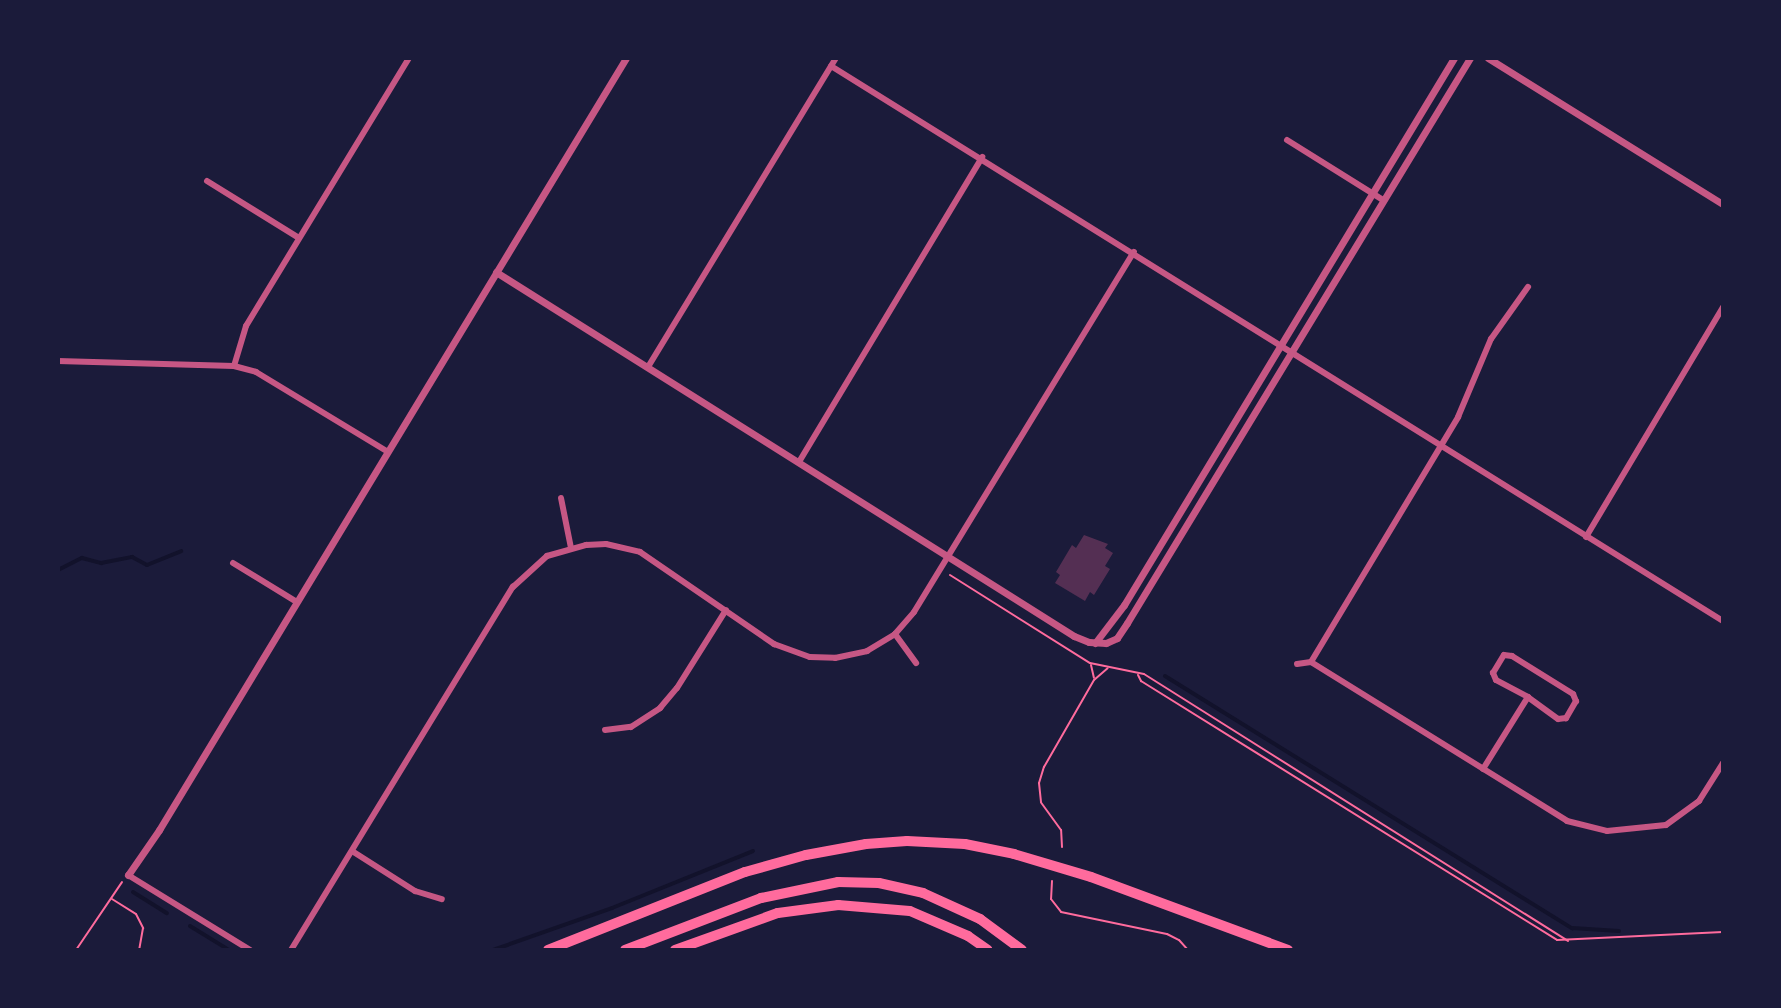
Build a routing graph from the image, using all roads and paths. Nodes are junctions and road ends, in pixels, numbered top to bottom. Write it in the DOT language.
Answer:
graph roads {
  1 [pos="409,58"];
  2 [pos="626,58"];
  3 [pos="836,58"];
  4 [pos="1454,58"];
  5 [pos="1470,58"];
  6 [pos="1488,58"];
  7 [pos="831,66"];
  8 [pos="1287,140"];
  9 [pos="982,157"];
  10 [pos="207,181"];
  11 [pos="1372,193"];
  12 [pos="1383,200"];
  13 [pos="1723,204"];
  14 [pos="299,238"];
  15 [pos="1134,252"];
  16 [pos="496,272"];
  17 [pos="1528,287"];
  18 [pos="1723,307"];
  19 [pos="1280,345"];
  20 [pos="1292,352"];
  21 [pos="58,361"];
  22 [pos="234,366"];
  23 [pos="648,367"];
  24 [pos="1441,446"];
  25 [pos="388,452"];
  26 [pos="799,462"];
  27 [pos="561,498"];
  28 [pos="1586,537"];
  29 [pos="571,548"];
  30 [pos="948,555"];
  31 [pos="233,563"];
  32 [pos="950,575"];
  33 [pos="297,602"];
  34 [pos="726,610"];
  35 [pos="1723,621"];
  36 [pos="895,634"];
  37 [pos="1095,643"];
  38 [pos="1311,662"];
  39 [pos="916,663"];
  40 [pos="1090,663"];
  41 [pos="1297,664"];
  42 [pos="1109,668"];
  43 [pos="1137,674"];
  44 [pos="1094,680"];
  45 [pos="1528,697"];
  46 [pos="605,730"];
  47 [pos="1723,763"];
  48 [pos="1483,769"];
  49 [pos="1062,847"];
  50 [pos="352,851"];
  51 [pos="128,875"];
  52 [pos="1052,881"];
  53 [pos="120,885"];
  54 [pos="111,898"];
  55 [pos="442,899"];
  56 [pos="1723,932"];
  57 [pos="1568,941"];
  58 [pos="76,950"];
  59 [pos="139,950"];
  60 [pos="250,950"];
  61 [pos="291,950"];
  62 [pos="548,950"];
  63 [pos="625,950"];
  64 [pos="675,950"];
  65 [pos="988,950"];
  66 [pos="1022,950"];
  67 [pos="1188,950"];
  68 [pos="1288,950"];
  1 -- 14 [label="street"];
  2 -- 16 [label="street"];
  3 -- 7 [label="street"];
  4 -- 11 [label="street"];
  5 -- 12 [label="street"];
  6 -- 13 [label="street"];
  7 -- 9 [label="street"];
  7 -- 23 [label="street"];
  8 -- 11 [label="street"];
  9 -- 15 [label="street"];
  9 -- 26 [label="street"];
  10 -- 14 [label="street"];
  11 -- 12 [label="street"];
  11 -- 19 [label="street"];
  12 -- 20 [label="street"];
  14 -- 22 [label="street"];
  15 -- 19 [label="street"];
  15 -- 30 [label="street"];
  16 -- 23 [label="street"];
  16 -- 25 [label="street"];
  17 -- 24 [label="street"];
  18 -- 28 [label="street"];
  19 -- 20 [label="street"];
  19 -- 37 [label="street"];
  20 -- 24 [label="street"];
  20 -- 37 [label="street"];
  21 -- 22 [label="street"];
  22 -- 25 [label="street"];
  23 -- 26 [label="street"];
  24 -- 28 [label="street"];
  24 -- 38 [label="street"];
  25 -- 33 [label="street"];
  26 -- 30 [label="street"];
  27 -- 29 [label="street"];
  28 -- 35 [label="street"];
  29 -- 34 [label="street"];
  29 -- 50 [label="street"];
  30 -- 36 [label="street"];
  30 -- 37 [label="street"];
  31 -- 33 [label="street"];
  32 -- 40 [label="path"];
  33 -- 51 [label="street"];
  34 -- 36 [label="street"];
  34 -- 46 [label="street"];
  36 -- 39 [label="street"];
  38 -- 41 [label="street"];
  38 -- 48 [label="street"];
  40 -- 42 [label="path"];
  40 -- 44 [label="path"];
  42 -- 43 [label="path"];
  42 -- 44 [label="path"];
  43 -- 57 [label="path"];
  43 -- 57 [label="path"];
  44 -- 49 [label="path"];
  45 -- 45 [label="street"];
  45 -- 48 [label="street"];
  47 -- 48 [label="street"];
  50 -- 55 [label="street"];
  50 -- 61 [label="street"];
  51 -- 60 [label="street"];
  52 -- 67 [label="path"];
  53 -- 54 [label="path"];
  54 -- 58 [label="path"];
  54 -- 59 [label="path"];
  56 -- 57 [label="path"];
  62 -- 68 [label="highway"];
  63 -- 66 [label="highway"];
  64 -- 65 [label="highway"];
}
